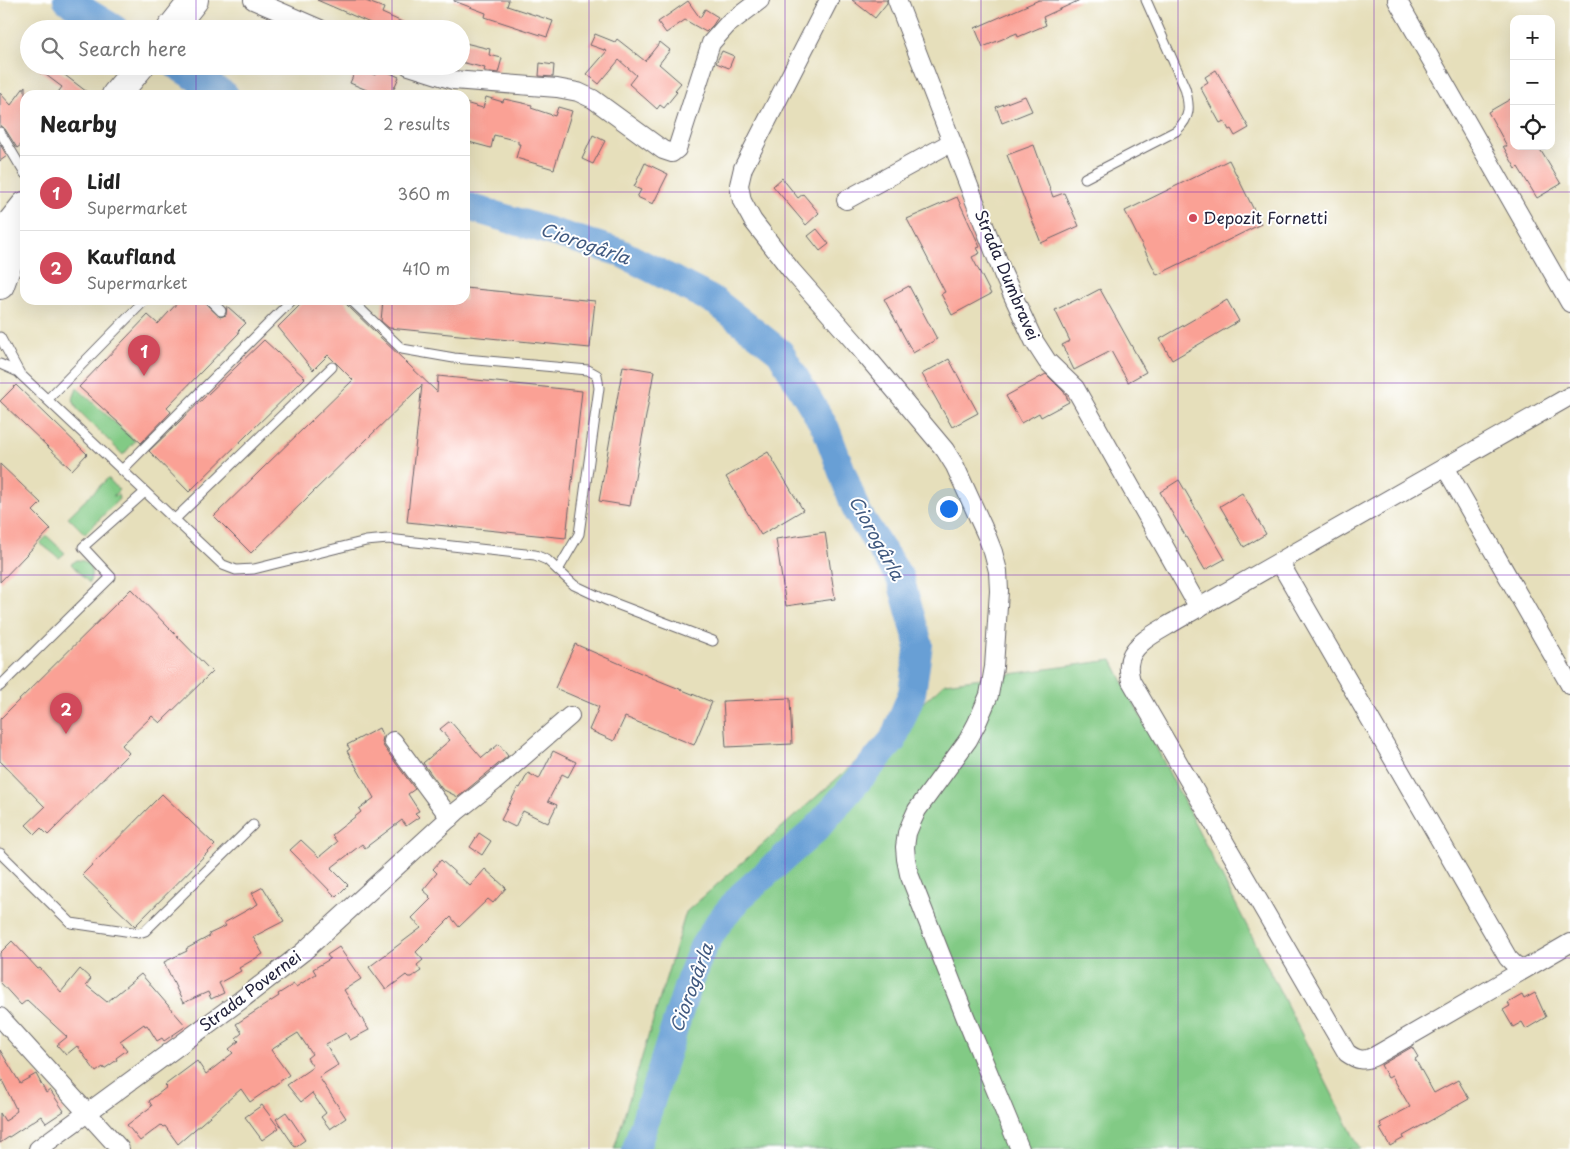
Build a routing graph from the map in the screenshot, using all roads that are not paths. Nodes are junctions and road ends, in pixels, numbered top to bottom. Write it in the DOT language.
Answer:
graph roads {
  1 [pos="194,0"];
  2 [pos="211,0"];
  3 [pos="253,0"];
  4 [pos="760,0"];
  5 [pos="828,0"];
  6 [pos="897,0"];
  7 [pos="1146,0"];
  8 [pos="1397,0"];
  9 [pos="178,20"];
  10 [pos="194,20"];
  11 [pos="299,20"];
  12 [pos="133,75"];
  13 [pos="150,75"];
  14 [pos="437,75"];
  15 [pos="120,90"];
  16 [pos="137,90"];
  17 [pos="0,132"];
  18 [pos="952,142"];
  19 [pos="20,166"];
  20 [pos="1085,178"];
  21 [pos="846,200"];
  22 [pos="13,221"];
  23 [pos="0,284"];
  24 [pos="1570,303"];
  25 [pos="140,305"];
  26 [pos="215,305"];
  27 [pos="287,305"];
  28 [pos="356,305"];
  29 [pos="220,311"];
  30 [pos="0,337"];
  31 [pos="0,364"];
  32 [pos="332,367"];
  33 [pos="18,372"];
  34 [pos="1570,396"];
  35 [pos="48,399"];
  36 [pos="1445,467"];
  37 [pos="122,470"];
  38 [pos="145,492"];
  39 [pos="174,520"];
  40 [pos="1280,563"];
  41 [pos="558,570"];
  42 [pos="1199,608"];
  43 [pos="713,641"];
  44 [pos="1570,685"];
  45 [pos="0,686"];
  46 [pos="570,716"];
  47 [pos="393,741"];
  48 [pos="450,818"];
  49 [pos="253,825"];
  50 [pos="0,853"];
  51 [pos="1570,943"];
  52 [pos="1524,968"];
  53 [pos="0,1016"];
  54 [pos="87,1113"];
  55 [pos="38,1149"];
  56 [pos="120,1149"];
  57 [pos="1020,1149"];
  1 -- 9 [label="highway"];
  2 -- 10 [label="highway"];
  3 -- 11 [label="street"];
  4 -- 14 [label="street"];
  5 -- 57 [label="street"];
  6 -- 18 [label="street, Strada Dumbravei"];
  7 -- 20 [label="lane"];
  8 -- 24 [label="street"];
  12 -- 15 [label="highway"];
  13 -- 16 [label="highway"];
  17 -- 19 [label="lane"];
  18 -- 21 [label="street"];
  18 -- 42 [label="street, Strada Dumbravei"];
  22 -- 23 [label="highway"];
  25 -- 35 [label="lane"];
  26 -- 29 [label="lane"];
  27 -- 37 [label="lane"];
  28 -- 41 [label="lane"];
  30 -- 33 [label="lane"];
  31 -- 33 [label="lane"];
  32 -- 39 [label="lane"];
  33 -- 35 [label="lane"];
  34 -- 36 [label="street"];
  35 -- 37 [label="lane"];
  36 -- 40 [label="street"];
  36 -- 44 [label="street"];
  37 -- 38 [label="lane"];
  38 -- 39 [label="lane"];
  38 -- 45 [label="lane"];
  39 -- 41 [label="lane"];
  40 -- 42 [label="street"];
  40 -- 52 [label="street"];
  41 -- 43 [label="lane"];
  42 -- 52 [label="street"];
  46 -- 48 [label="street, Strada Povernei"];
  47 -- 48 [label="street"];
  48 -- 54 [label="street, Strada Povernei"];
  49 -- 50 [label="lane"];
  51 -- 52 [label="street"];
  53 -- 54 [label="street"];
  54 -- 55 [label="street, Strada Povernei"];
  54 -- 56 [label="street"];
}
